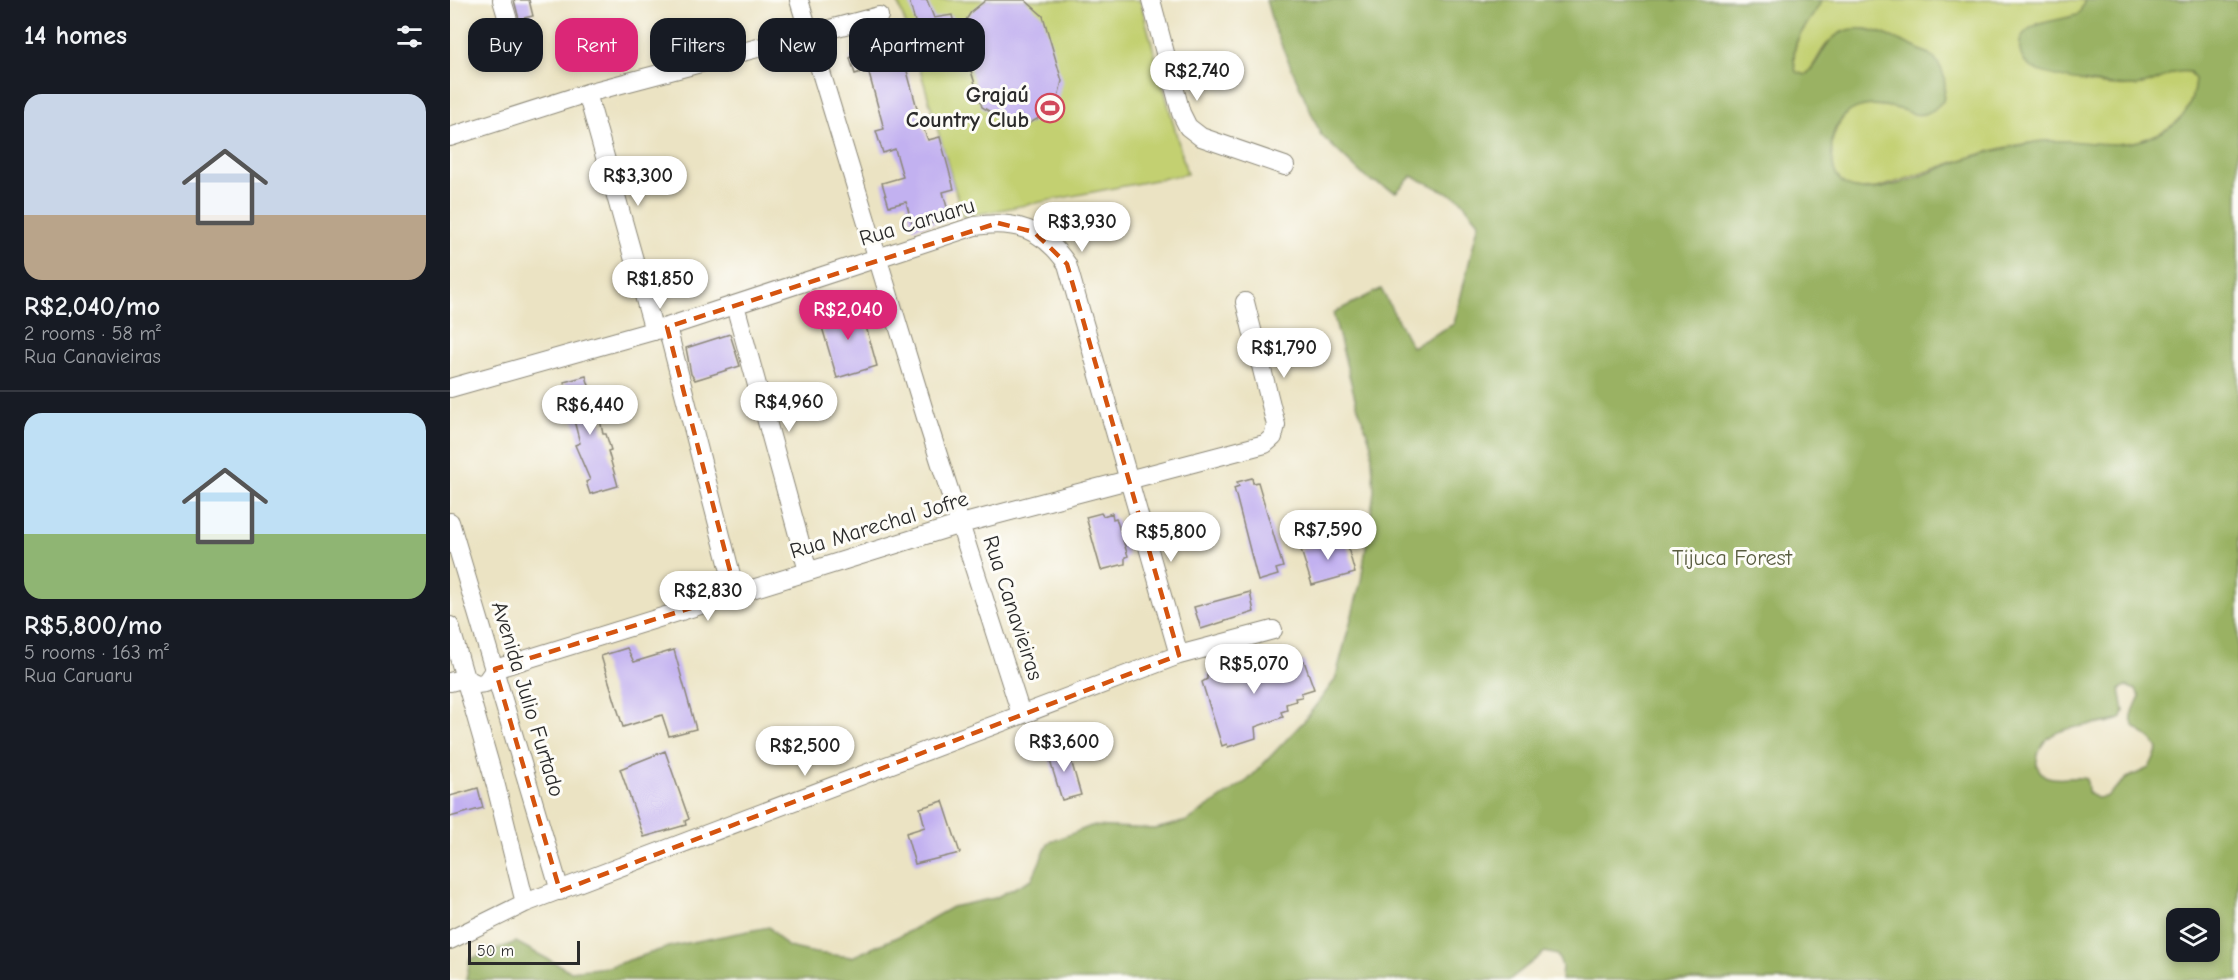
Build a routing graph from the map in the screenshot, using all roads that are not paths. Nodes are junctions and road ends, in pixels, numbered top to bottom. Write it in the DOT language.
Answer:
graph roads {
  1 [pos="501,0"];
  2 [pos="799,0"];
  3 [pos="1151,0"];
  4 [pos="879,16"];
  5 [pos="507,18"];
  6 [pos="805,18"];
  7 [pos="837,26"];
  8 [pos="758,46"];
  9 [pos="821,72"];
  10 [pos="587,93"];
  11 [pos="450,137"];
  12 [pos="1285,166"];
  13 [pos="879,258"];
  14 [pos="1245,302"];
  15 [pos="735,305"];
  16 [pos="660,329"];
  17 [pos="450,388"];
  18 [pos="1129,482"];
  19 [pos="450,522"];
  20 [pos="961,524"];
  21 [pos="808,571"];
  22 [pos="736,594"];
  23 [pos="450,626"];
  24 [pos="1273,630"];
  25 [pos="1179,655"];
  26 [pos="493,664"];
  27 [pos="459,676"];
  28 [pos="1021,714"];
  29 [pos="560,891"];
  30 [pos="525,903"];
  31 [pos="450,940"];
  1 -- 5 [label="street"];
  2 -- 6 [label="street, Rua Canavieiras"];
  3 -- 12 [label="street"];
  4 -- 7 [label="street"];
  8 -- 10 [label="street"];
  9 -- 13 [label="street, Rua Canavieiras"];
  10 -- 11 [label="street"];
  10 -- 16 [label="street"];
  13 -- 15 [label="street, Rua Caruaru"];
  13 -- 18 [label="street, Rua Caruaru"];
  13 -- 20 [label="street, Rua Canavieiras"];
  14 -- 18 [label="street, Rua Marechal Jofre"];
  15 -- 16 [label="street, Rua Caruaru"];
  15 -- 21 [label="street"];
  16 -- 17 [label="street, Rua Caruaru"];
  16 -- 22 [label="street"];
  18 -- 20 [label="street, Rua Marechal Jofre"];
  18 -- 25 [label="street, Rua Caruaru"];
  19 -- 26 [label="street, Avenida Julio Furtado"];
  20 -- 21 [label="street, Rua Marechal Jofre"];
  20 -- 28 [label="street, Rua Canavieiras"];
  21 -- 22 [label="street, Rua Marechal Jofre"];
  22 -- 26 [label="street, Rua Marechal Jofre"];
  23 -- 27 [label="street"];
  24 -- 25 [label="street"];
  25 -- 28 [label="street"];
  26 -- 27 [label="street, Rua Marechal Jofre"];
  26 -- 29 [label="street, Avenida Julio Furtado"];
  27 -- 30 [label="street"];
  28 -- 29 [label="street"];
  29 -- 30 [label="street"];
  30 -- 31 [label="street"];
}
